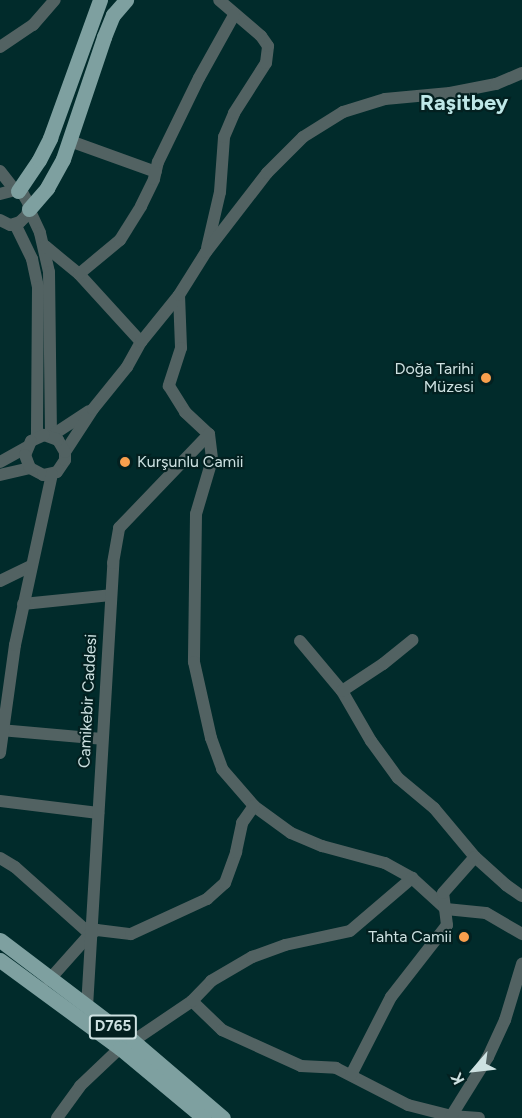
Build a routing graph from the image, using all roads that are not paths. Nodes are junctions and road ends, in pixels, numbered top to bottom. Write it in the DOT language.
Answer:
graph roads {
  1 [pos="55,0"];
  2 [pos="100,0"];
  3 [pos="126,0"];
  4 [pos="219,1"];
  5 [pos="234,15"];
  6 [pos="1,45"];
  7 [pos="522,73"];
  8 [pos="70,141"];
  9 [pos="0,171"];
  10 [pos="156,172"];
  11 [pos="17,190"];
  12 [pos="0,194"];
  13 [pos="29,210"];
  14 [pos="6,225"];
  15 [pos="45,246"];
  16 [pos="206,252"];
  17 [pos="79,274"];
  18 [pos="179,295"];
  19 [pos="141,342"];
  20 [pos="93,409"];
  21 [pos="209,434"];
  22 [pos="51,436"];
  23 [pos="37,437"];
  24 [pos="27,447"];
  25 [pos="65,452"];
  26 [pos="0,462"];
  27 [pos="30,468"];
  28 [pos="52,474"];
  29 [pos="0,475"];
  30 [pos="31,566"];
  31 [pos="0,581"];
  32 [pos="111,595"];
  33 [pos="23,604"];
  34 [pos="300,640"];
  35 [pos="413,640"];
  36 [pos="342,691"];
  37 [pos="2,731"];
  38 [pos="102,739"];
  39 [pos="0,753"];
  40 [pos="0,801"];
  41 [pos="254,806"];
  42 [pos="98,813"];
  43 [pos="475,857"];
  44 [pos="0,858"];
  45 [pos="412,878"];
  46 [pos="522,896"];
  47 [pos="446,909"];
  48 [pos="90,934"];
  49 [pos="522,934"];
  50 [pos="0,940"];
  51 [pos="0,960"];
  52 [pos="522,964"];
  53 [pos="49,980"];
  54 [pos="192,1001"];
  55 [pos="87,1007"];
  56 [pos="126,1044"];
  57 [pos="351,1075"];
  58 [pos="451,1117"];
  59 [pos="57,1118"];
  60 [pos="204,1118"];
  61 [pos="223,1118"];
  62 [pos="479,1118"];
  1 -- 6 [label="street"];
  2 -- 11 [label="main road"];
  3 -- 8 [label="main road"];
  4 -- 5 [label="street"];
  5 -- 10 [label="street"];
  5 -- 16 [label="street"];
  7 -- 16 [label="street"];
  8 -- 10 [label="street"];
  8 -- 13 [label="main road"];
  9 -- 11 [label="street"];
  10 -- 17 [label="street"];
  11 -- 12 [label="street"];
  11 -- 13 [label="street"];
  13 -- 14 [label="street"];
  13 -- 15 [label="street"];
  14 -- 23 [label="street"];
  15 -- 17 [label="street"];
  15 -- 22 [label="street"];
  16 -- 18 [label="street"];
  17 -- 19 [label="street"];
  18 -- 19 [label="street"];
  18 -- 21 [label="street"];
  19 -- 20 [label="street"];
  20 -- 22 [label="street"];
  20 -- 25 [label="street"];
  21 -- 32 [label="street, Camikebir Caddesi"];
  21 -- 41 [label="street"];
  22 -- 23 [label="street"];
  22 -- 25 [label="street"];
  23 -- 24 [label="street"];
  24 -- 26 [label="street"];
  24 -- 27 [label="street"];
  25 -- 28 [label="street"];
  27 -- 28 [label="street"];
  27 -- 29 [label="street"];
  28 -- 30 [label="street"];
  30 -- 31 [label="street"];
  30 -- 33 [label="street"];
  32 -- 33 [label="street"];
  32 -- 38 [label="street, Camikebir Caddesi"];
  33 -- 37 [label="street"];
  34 -- 36 [label="street"];
  35 -- 36 [label="street"];
  36 -- 43 [label="street"];
  37 -- 38 [label="street"];
  37 -- 39 [label="street"];
  38 -- 42 [label="street, Camikebir Caddesi"];
  40 -- 42 [label="street"];
  41 -- 45 [label="street"];
  41 -- 48 [label="street"];
  42 -- 48 [label="street, Camikebir Caddesi"];
  43 -- 46 [label="street"];
  43 -- 47 [label="street"];
  44 -- 48 [label="street"];
  45 -- 47 [label="street"];
  45 -- 54 [label="street"];
  47 -- 49 [label="street"];
  47 -- 57 [label="street"];
  48 -- 53 [label="street"];
  48 -- 55 [label="street, Camikebir Caddesi"];
  50 -- 53 [label="main road, D765"];
  51 -- 56 [label="main road, D765"];
  52 -- 58 [label="street"];
  53 -- 55 [label="main road, D765"];
  54 -- 56 [label="street"];
  54 -- 57 [label="street"];
  55 -- 56 [label="main road, D765"];
  56 -- 59 [label="street"];
  56 -- 60 [label="main road, D765"];
  56 -- 61 [label="main road, D765"];
  57 -- 58 [label="street"];
  58 -- 62 [label="street"];
}
